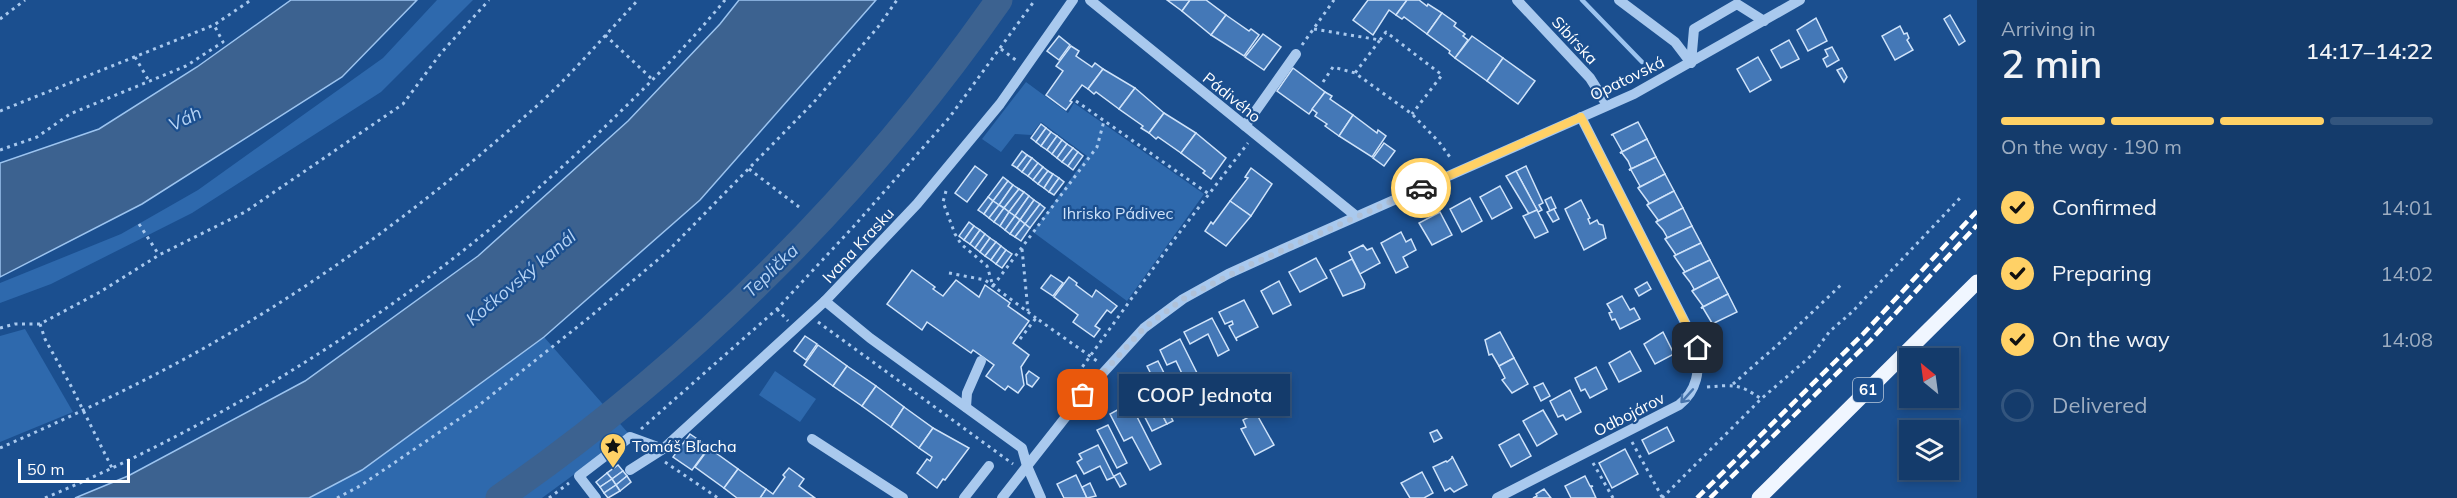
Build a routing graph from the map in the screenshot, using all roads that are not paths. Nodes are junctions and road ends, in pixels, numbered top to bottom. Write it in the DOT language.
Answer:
graph roads {
  1 [pos="1073,0"];
  2 [pos="1090,0"];
  3 [pos="1517,0"];
  4 [pos="1619,0"];
  5 [pos="1800,0"];
  6 [pos="1764,21"];
  7 [pos="1296,54"];
  8 [pos="1691,63"];
  9 [pos="1607,105"];
  10 [pos="1581,117"];
  11 [pos="1245,126"];
  12 [pos="1356,216"];
  13 [pos="1977,282"];
  14 [pos="825,301"];
  15 [pos="981,361"];
  16 [pos="966,407"];
  17 [pos="812,440"];
  18 [pos="663,455"];
  19 [pos="989,466"];
  20 [pos="1027,466"];
  21 [pos="630,470"];
  22 [pos="596,498"];
  23 [pos="903,498"];
  24 [pos="964,498"];
  25 [pos="1002,498"];
  26 [pos="1041,498"];
  27 [pos="1497,498"];
  28 [pos="1759,498"];
  1 -- 14 [label="street, Ivana Krasku"];
  2 -- 11 [label="street, Pádivého"];
  3 -- 9 [label="street, Sibírska"];
  4 -- 8 [label="street"];
  5 -- 6 [label="street, Opatovská"];
  6 -- 8 [label="street, Opatovská"];
  6 -- 8 [label="street"];
  7 -- 11 [label="street"];
  8 -- 9 [label="street, Opatovská"];
  9 -- 10 [label="street, Opatovská"];
  10 -- 12 [label="street, Opatovská"];
  10 -- 27 [label="street, Odbojárov, one-way"];
  11 -- 12 [label="street, Pádivého"];
  12 -- 20 [label="street, Opatovská"];
  13 -- 28 [label="main road, 61"];
  14 -- 16 [label="street, Ivana Krasku"];
  14 -- 18 [label="street"];
  15 -- 16 [label="street"];
  16 -- 20 [label="street, Ivana Krasku"];
  17 -- 23 [label="street"];
  18 -- 21 [label="street"];
  18 -- 22 [label="street"];
  19 -- 24 [label="street"];
  20 -- 25 [label="street, Opatovská"];
  20 -- 26 [label="street, Ivana Krasku"];
}
